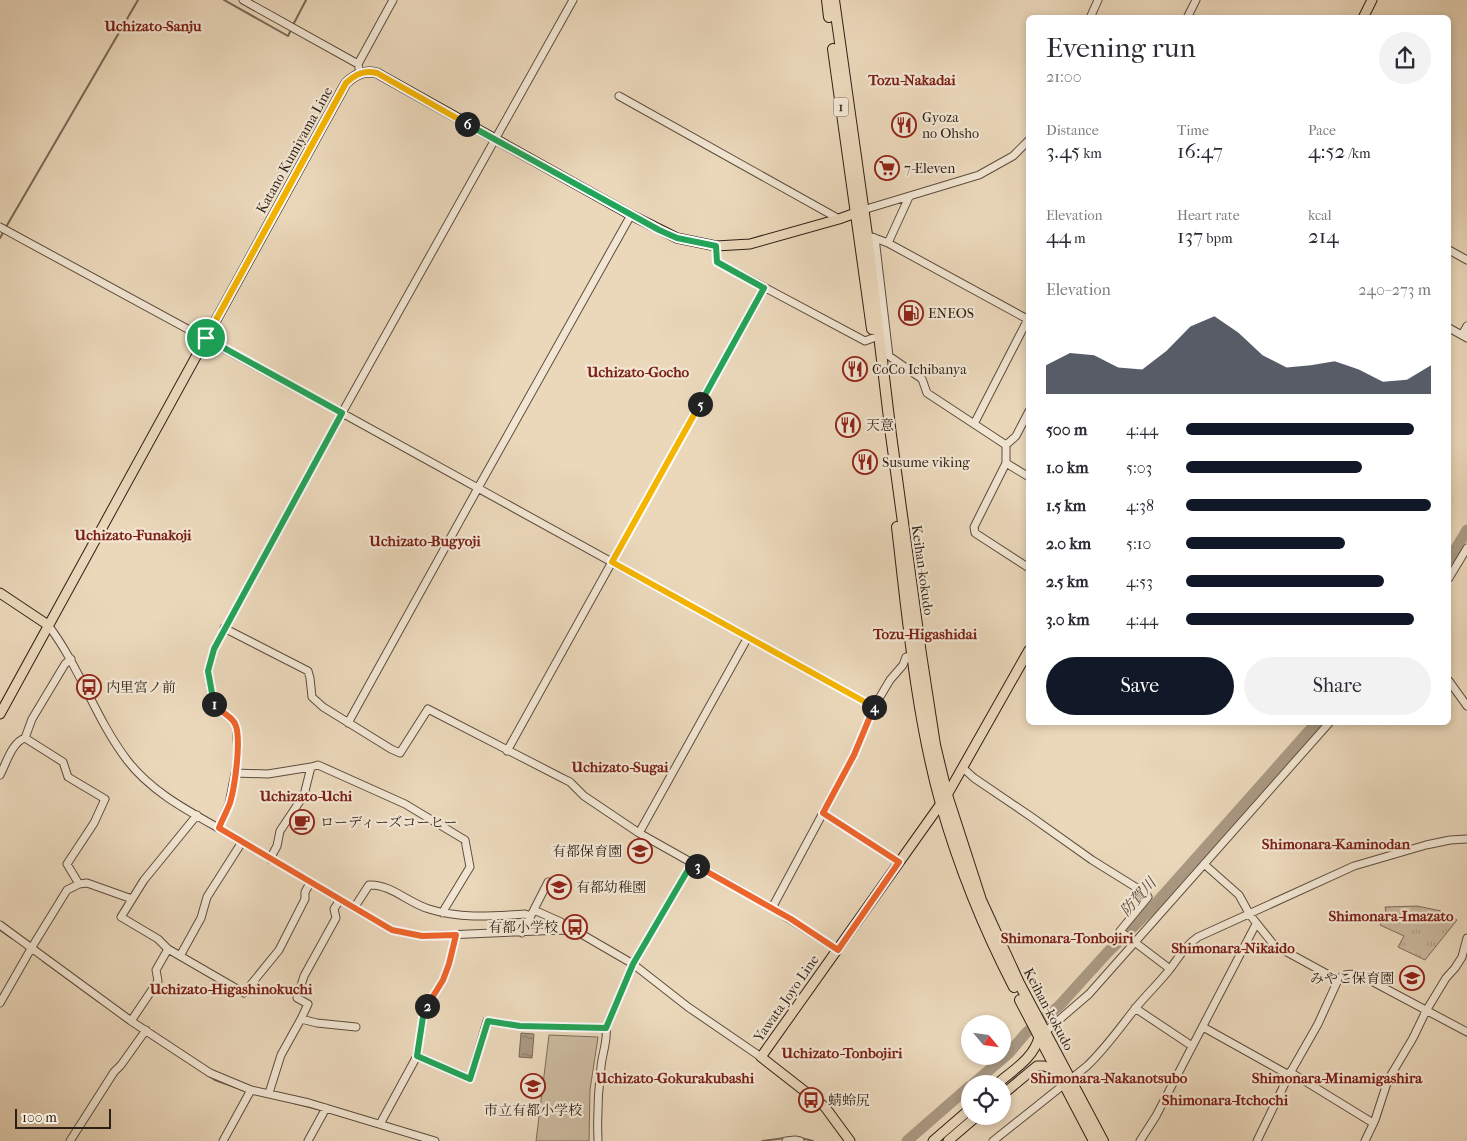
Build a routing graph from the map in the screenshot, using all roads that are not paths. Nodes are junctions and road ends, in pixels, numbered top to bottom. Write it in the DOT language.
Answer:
graph roads {
  1 [pos="244,0"];
  2 [pos="393,0"];
  3 [pos="573,0"];
  4 [pos="826,0"];
  5 [pos="834,0"];
  6 [pos="1098,0"];
  7 [pos="1196,0"];
  8 [pos="1372,0"];
  9 [pos="1091,15"];
  10 [pos="1188,15"];
  11 [pos="1364,15"];
  12 [pos="359,69"];
  13 [pos="619,96"];
  14 [pos="495,140"];
  15 [pos="1026,143"];
  16 [pos="909,197"];
  17 [pos="859,212"];
  18 [pos="631,215"];
  19 [pos="839,219"];
  20 [pos="0,227"];
  21 [pos="871,236"];
  22 [pos="888,243"];
  23 [pos="716,246"];
  24 [pos="1451,251"];
  25 [pos="1467,260"];
  26 [pos="764,288"];
  27 [pos="1026,318"];
  28 [pos="1026,323"];
  29 [pos="1467,326"];
  30 [pos="1451,329"];
  31 [pos="1465,336"];
  32 [pos="206,338"];
  33 [pos="873,338"];
  34 [pos="342,413"];
  35 [pos="1026,417"];
  36 [pos="974,424"];
  37 [pos="1006,445"];
  38 [pos="1006,463"];
  39 [pos="1026,475"];
  40 [pos="478,488"];
  41 [pos="1467,548"];
  42 [pos="612,562"];
  43 [pos="1026,566"];
  44 [pos="1451,575"];
  45 [pos="0,593"];
  46 [pos="48,625"];
  47 [pos="224,628"];
  48 [pos="748,637"];
  49 [pos="913,655"];
  50 [pos="1026,655"];
  51 [pos="71,659"];
  52 [pos="1451,684"];
  53 [pos="874,706"];
  54 [pos="1467,706"];
  55 [pos="0,714"];
  56 [pos="348,723"];
  57 [pos="1327,725"];
  58 [pos="25,738"];
  59 [pos="507,751"];
  60 [pos="311,767"];
  61 [pos="963,768"];
  62 [pos="235,773"];
  63 [pos="0,775"];
  64 [pos="944,799"];
  65 [pos="823,813"];
  66 [pos="197,815"];
  67 [pos="219,828"];
  68 [pos="639,833"];
  69 [pos="1467,839"];
  70 [pos="242,842"];
  71 [pos="270,859"];
  72 [pos="899,862"];
  73 [pos="692,863"];
  74 [pos="1204,864"];
  75 [pos="310,882"];
  76 [pos="548,882"];
  77 [pos="79,884"];
  78 [pos="132,899"];
  79 [pos="340,900"];
  80 [pos="354,908"];
  81 [pos="772,908"];
  82 [pos="442,913"];
  83 [pos="532,913"];
  84 [pos="1250,915"];
  85 [pos="1256,924"];
  86 [pos="0,925"];
  87 [pos="562,930"];
  88 [pos="522,933"];
  89 [pos="456,935"];
  90 [pos="1467,938"];
  91 [pos="1134,943"];
  92 [pos="32,947"];
  93 [pos="168,949"];
  94 [pos="838,950"];
  95 [pos="180,956"];
  96 [pos="633,964"];
  97 [pos="1170,969"];
  98 [pos="1338,980"];
  99 [pos="0,1003"];
  100 [pos="1135,1008"];
  101 [pos="1426,1011"];
  102 [pos="301,1019"];
  103 [pos="131,1021"];
  104 [pos="356,1026"];
  105 [pos="1202,1027"];
  106 [pos="606,1028"];
  107 [pos="146,1030"];
  108 [pos="1467,1032"];
  109 [pos="1042,1034"];
  110 [pos="1192,1046"];
  111 [pos="417,1056"];
  112 [pos="761,1057"];
  113 [pos="1056,1070"];
  114 [pos="1289,1074"];
  115 [pos="1007,1075"];
  116 [pos="1067,1082"];
  117 [pos="1011,1088"];
  118 [pos="251,1090"];
  119 [pos="269,1093"];
  120 [pos="326,1108"];
  121 [pos="961,1117"];
  122 [pos="1373,1123"];
  123 [pos="380,1124"];
  124 [pos="967,1125"];
  125 [pos="70,1141"];
  126 [pos="223,1141"];
  127 [pos="308,1141"];
  128 [pos="435,1141"];
  129 [pos="598,1141"];
  130 [pos="786,1141"];
  131 [pos="800,1141"];
  132 [pos="850,1141"];
  133 [pos="933,1141"];
  134 [pos="948,1141"];
  135 [pos="993,1141"];
  136 [pos="1094,1141"];
  137 [pos="1102,1141"];
  138 [pos="1140,1141"];
  139 [pos="1257,1141"];
  140 [pos="1365,1141"];
  1 -- 12 [label="street"];
  2 -- 12 [label="street"];
  3 -- 14 [label="street"];
  4 -- 17 [label="highway, Keihan-kokudo / 1"];
  5 -- 17 [label="highway, Keihan-kokudo / 1"];
  6 -- 9 [label="street"];
  7 -- 10 [label="street"];
  8 -- 11 [label="main road"];
  12 -- 14 [label="main road"];
  12 -- 32 [label="main road, Katano Kumiyama Line"];
  13 -- 19 [label="street"];
  14 -- 18 [label="main road"];
  14 -- 34 [label="street"];
  15 -- 16 [label="street"];
  16 -- 17 [label="street"];
  16 -- 22 [label="street"];
  17 -- 19 [label="main road"];
  17 -- 21 [label="highway, Keihan-kokudo / 1"];
  17 -- 33 [label="highway, Keihan-kokudo / 1"];
  18 -- 23 [label="main road"];
  18 -- 40 [label="street"];
  19 -- 23 [label="main road"];
  20 -- 32 [label="street"];
  21 -- 22 [label="street"];
  21 -- 36 [label="street"];
  21 -- 64 [label="highway, Keihan-kokudo / 1"];
  22 -- 27 [label="street"];
  23 -- 26 [label="street"];
  24 -- 25 [label="street"];
  26 -- 33 [label="street"];
  26 -- 42 [label="street"];
  28 -- 36 [label="street"];
  29 -- 31 [label="street"];
  30 -- 31 [label="street"];
  32 -- 34 [label="street"];
  32 -- 46 [label="main road, Katano Kumiyama Line"];
  33 -- 49 [label="highway, Keihan-kokudo / 1"];
  34 -- 40 [label="street"];
  34 -- 47 [label="street"];
  35 -- 37 [label="street"];
  36 -- 37 [label="street"];
  37 -- 38 [label="street"];
  38 -- 39 [label="street"];
  38 -- 43 [label="street"];
  40 -- 42 [label="street"];
  40 -- 56 [label="street"];
  41 -- 44 [label="street"];
  42 -- 48 [label="street"];
  42 -- 59 [label="street"];
  45 -- 46 [label="main road"];
  46 -- 51 [label="street"];
  46 -- 55 [label="main road, Katano Kumiyama Line"];
  47 -- 56 [label="street"];
  47 -- 62 [label="street"];
  48 -- 53 [label="street"];
  48 -- 68 [label="street"];
  49 -- 53 [label="street"];
  49 -- 64 [label="highway, Keihan-kokudo / 1"];
  50 -- 61 [label="main road, Yawata Joyo Line"];
  51 -- 58 [label="street"];
  51 -- 66 [label="street"];
  52 -- 54 [label="street"];
  53 -- 65 [label="street"];
  56 -- 59 [label="street"];
  57 -- 74 [label="street"];
  58 -- 63 [label="street"];
  58 -- 77 [label="street"];
  59 -- 68 [label="street"];
  60 -- 62 [label="street"];
  60 -- 71 [label="street"];
  60 -- 82 [label="street"];
  61 -- 64 [label="main road, Yawata Joyo Line"];
  61 -- 91 [label="street"];
  62 -- 67 [label="street"];
  64 -- 72 [label="main road, Yawata Joyo Line"];
  64 -- 109 [label="highway, Keihan-kokudo / 1"];
  65 -- 72 [label="street"];
  65 -- 81 [label="street"];
  66 -- 67 [label="street"];
  66 -- 78 [label="street"];
  67 -- 70 [label="street"];
  68 -- 73 [label="street"];
  69 -- 84 [label="street"];
  70 -- 71 [label="street"];
  70 -- 95 [label="street"];
  71 -- 75 [label="street"];
  72 -- 94 [label="main road, Yawata Joyo Line"];
  73 -- 81 [label="street"];
  73 -- 96 [label="street"];
  74 -- 84 [label="street"];
  74 -- 91 [label="street"];
  75 -- 79 [label="street"];
  75 -- 95 [label="street"];
  76 -- 83 [label="street"];
  77 -- 78 [label="street"];
  77 -- 92 [label="street"];
  78 -- 93 [label="street"];
  79 -- 80 [label="street"];
  79 -- 102 [label="street"];
  80 -- 82 [label="street"];
  80 -- 89 [label="street"];
  81 -- 94 [label="street"];
  82 -- 83 [label="street"];
  83 -- 87 [label="street"];
  83 -- 88 [label="street"];
  84 -- 85 [label="street"];
  84 -- 97 [label="street"];
  85 -- 98 [label="street"];
  85 -- 105 [label="street"];
  86 -- 92 [label="street"];
  87 -- 88 [label="street"];
  87 -- 96 [label="street"];
  88 -- 89 [label="street"];
  89 -- 111 [label="street"];
  90 -- 101 [label="street"];
  91 -- 97 [label="street"];
  91 -- 109 [label="street"];
  92 -- 99 [label="street"];
  92 -- 103 [label="street"];
  93 -- 95 [label="street"];
  93 -- 103 [label="street"];
  94 -- 112 [label="main road, Yawata Joyo Line"];
  96 -- 106 [label="street"];
  96 -- 112 [label="street"];
  97 -- 100 [label="street"];
  98 -- 101 [label="street"];
  98 -- 114 [label="street"];
  100 -- 110 [label="street"];
  100 -- 116 [label="street"];
  101 -- 108 [label="street"];
  101 -- 122 [label="street"];
  102 -- 104 [label="street"];
  102 -- 119 [label="street"];
  103 -- 107 [label="street"];
  105 -- 110 [label="street"];
  105 -- 114 [label="street"];
  106 -- 111 [label="street"];
  106 -- 129 [label="street"];
  107 -- 118 [label="street"];
  107 -- 125 [label="street"];
  109 -- 113 [label="highway, Keihan-kokudo / 1"];
  109 -- 115 [label="main road"];
  109 -- 116 [label="highway, Keihan-kokudo / 1"];
  110 -- 138 [label="street"];
  111 -- 123 [label="street"];
  112 -- 132 [label="main road, Yawata Joyo Line"];
  113 -- 116 [label="highway, Keihan-kokudo / 1"];
  113 -- 117 [label="main road"];
  114 -- 122 [label="street"];
  114 -- 139 [label="street"];
  116 -- 135 [label="street"];
  116 -- 136 [label="highway, Keihan-kokudo / 1"];
  116 -- 137 [label="highway, Keihan-kokudo / 1"];
  118 -- 119 [label="street"];
  118 -- 126 [label="street"];
  119 -- 120 [label="street"];
  120 -- 123 [label="street"];
  120 -- 127 [label="street"];
  121 -- 133 [label="main road"];
  122 -- 140 [label="street"];
  123 -- 128 [label="street"];
  124 -- 134 [label="main road"];
  130 -- 131 [label="street"];
}
